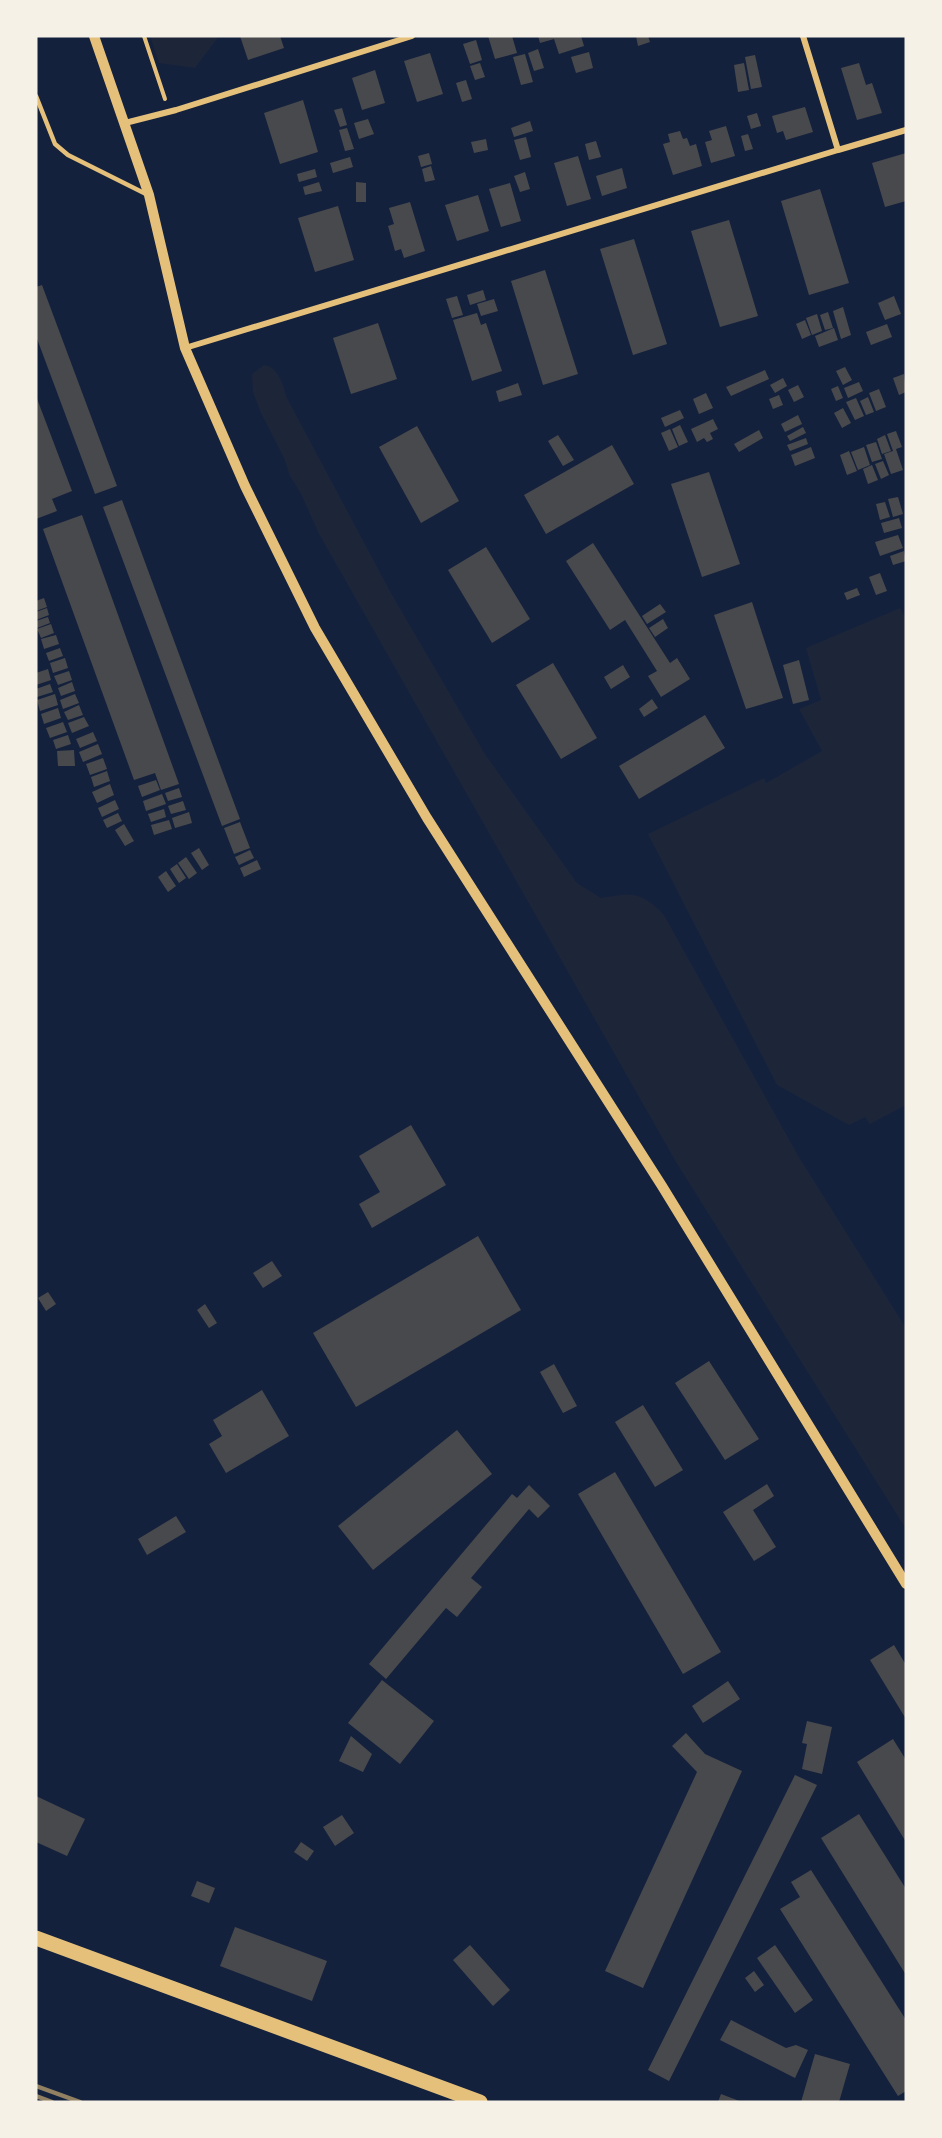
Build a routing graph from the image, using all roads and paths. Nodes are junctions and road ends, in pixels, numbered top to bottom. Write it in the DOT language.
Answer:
graph roads {
  1 [pos="94,36"];
  2 [pos="144,36"];
  3 [pos="412,36"];
  4 [pos="803,36"];
  5 [pos="36,96"];
  6 [pos="169,112"];
  7 [pos="125,123"];
  8 [pos="906,130"];
  9 [pos="838,150"];
  10 [pos="149,195"];
  11 [pos="185,348"];
  12 [pos="906,1584"];
  13 [pos="36,1938"];
  14 [pos="480,2102"];
  1 -- 7 [label="street"];
  2 -- 6 [label="path"];
  3 -- 6 [label="street"];
  4 -- 9 [label="street"];
  5 -- 10 [label="lane"];
  6 -- 7 [label="street"];
  7 -- 10 [label="street"];
  8 -- 9 [label="street"];
  9 -- 11 [label="street"];
  10 -- 11 [label="street"];
  11 -- 12 [label="street"];
  13 -- 14 [label="highway"];
}
